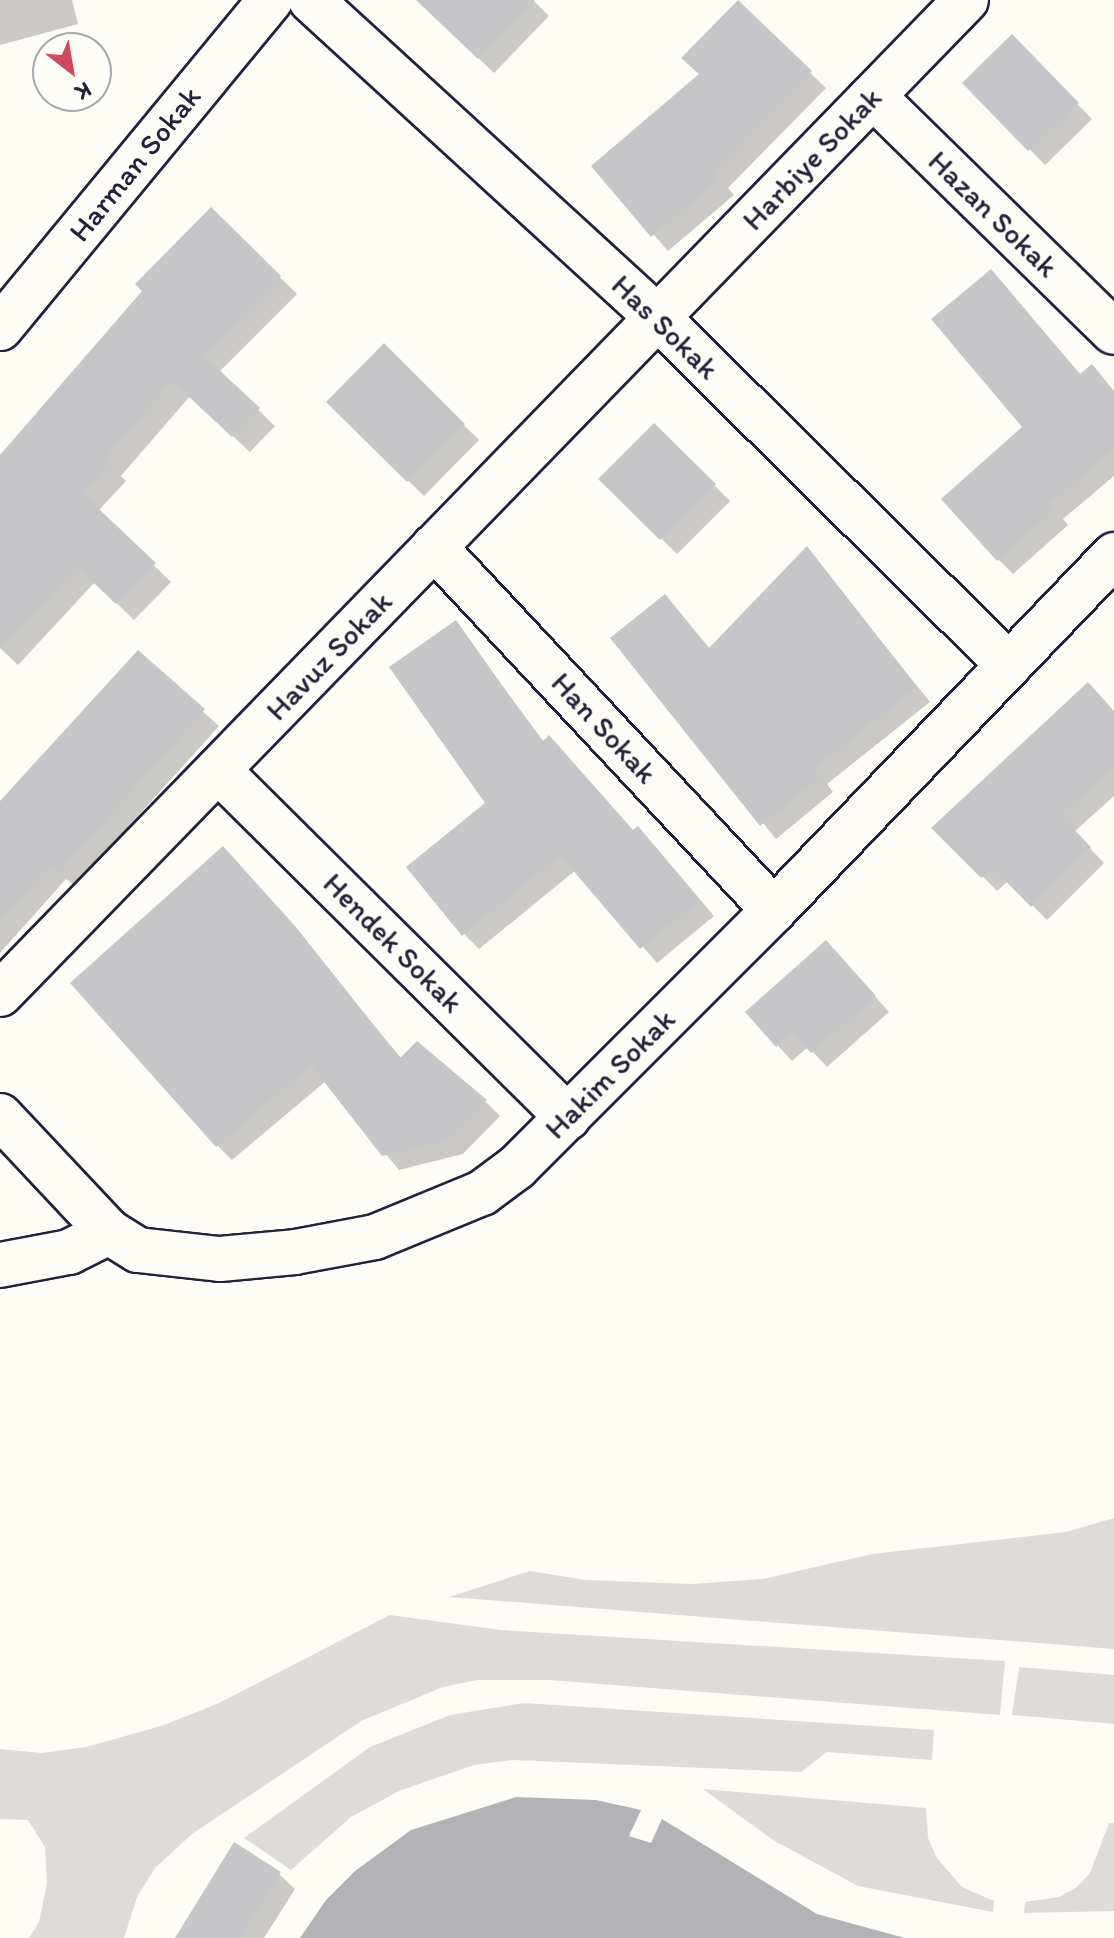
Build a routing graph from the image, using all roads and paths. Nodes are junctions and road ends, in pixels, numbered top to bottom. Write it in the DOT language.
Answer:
graph roads {
  1 [pos="270,0"];
  2 [pos="311,0"];
  3 [pos="966,0"];
  4 [pos="873,96"];
  5 [pos="658,318"];
  6 [pos="0,328"];
  7 [pos="1114,332"];
  8 [pos="434,547"];
  9 [pos="1114,555"];
  10 [pos="1009,665"];
  11 [pos="218,770"];
  12 [pos="774,910"];
  13 [pos="0,994"];
  14 [pos="0,1116"];
  15 [pos="568,1117"];
  16 [pos="109,1232"];
  17 [pos="0,1265"];
  1 -- 6 [label="street, Harman Sokak"];
  2 -- 5 [label="street, Has Sokak"];
  3 -- 4 [label="street, Harbiye Sokak"];
  4 -- 5 [label="street, Harbiye Sokak"];
  4 -- 7 [label="street, Hazan Sokak"];
  5 -- 8 [label="street, Havuz Sokak"];
  5 -- 10 [label="street, Has Sokak"];
  8 -- 11 [label="street, Havuz Sokak"];
  8 -- 12 [label="street, Han Sokak"];
  9 -- 10 [label="street, Hakim Sokak"];
  10 -- 12 [label="street, Hakim Sokak"];
  11 -- 13 [label="street, Havuz Sokak"];
  11 -- 15 [label="street, Hendek Sokak"];
  12 -- 15 [label="street, Hakim Sokak"];
  14 -- 16 [label="street, Hakim Sokak"];
  15 -- 16 [label="street, Hakim Sokak"];
  16 -- 17 [label="street"];
}
